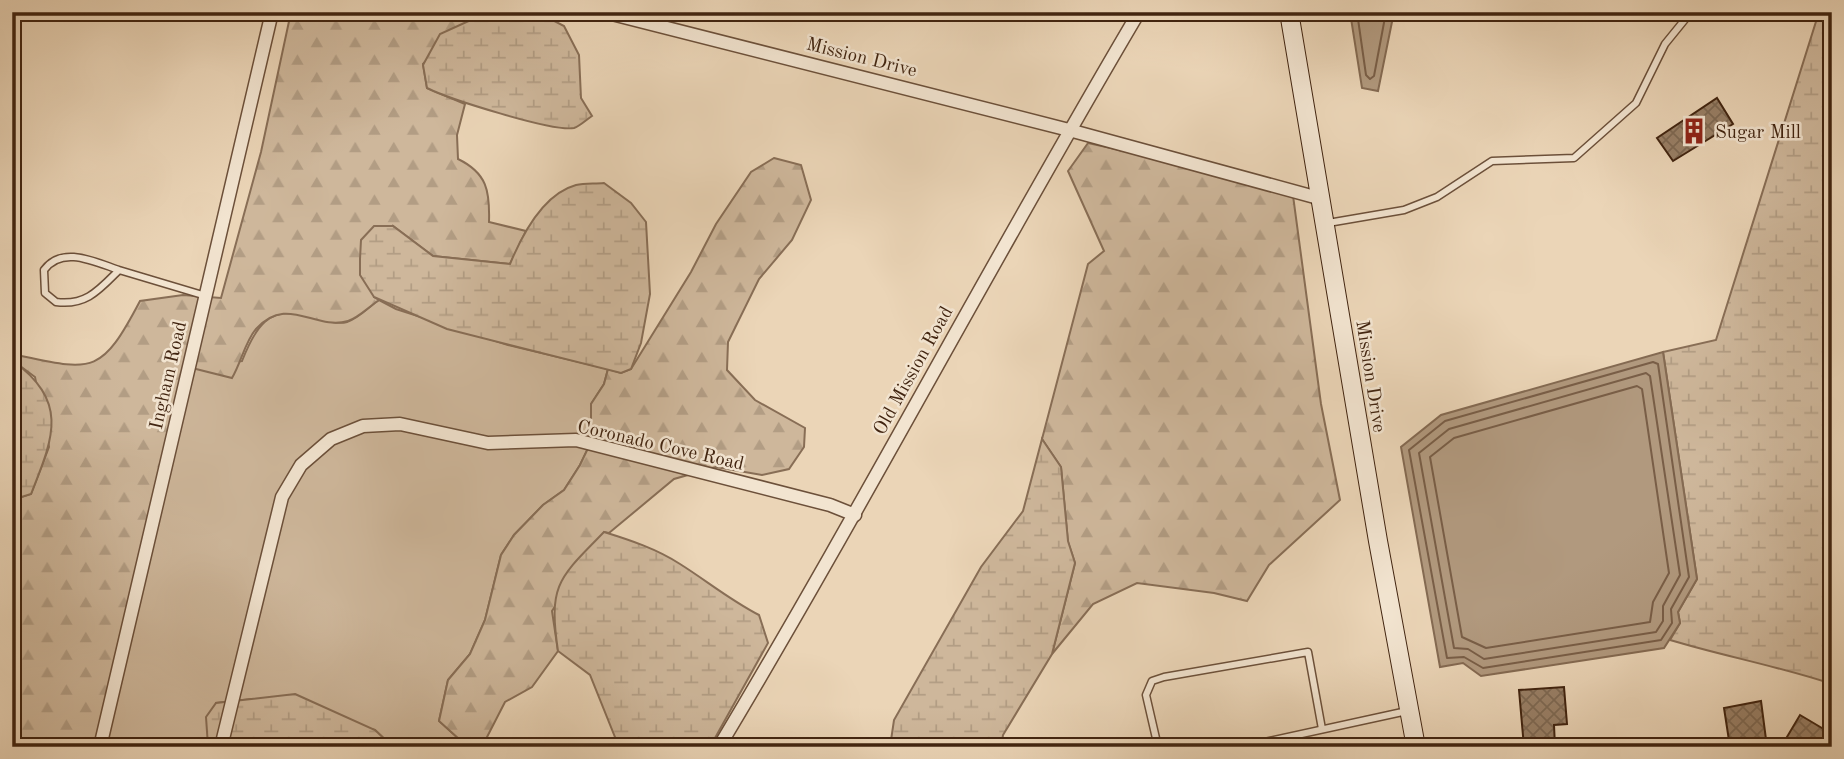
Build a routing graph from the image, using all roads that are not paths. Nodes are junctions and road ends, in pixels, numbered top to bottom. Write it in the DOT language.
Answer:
graph roads {
  1 [pos="272,12"];
  2 [pos="604,12"];
  3 [pos="1139,12"];
  4 [pos="1289,12"];
  5 [pos="1691,12"];
  6 [pos="1069,130"];
  7 [pos="1322,200"];
  8 [pos="1325,223"];
  9 [pos="119,270"];
  10 [pos="206,296"];
  11 [pos="855,515"];
  12 [pos="1409,711"];
  13 [pos="1322,729"];
  14 [pos="1241,746"];
  15 [pos="100,747"];
  16 [pos="222,747"];
  17 [pos="719,747"];
  18 [pos="1158,747"];
  19 [pos="1416,747"];
  1 -- 10 [label="street, Ingham Road"];
  2 -- 6 [label="street, Mission Drive"];
  3 -- 6 [label="street, Old Mission Road"];
  4 -- 7 [label="street, Mission Drive"];
  5 -- 8 [label="lane"];
  6 -- 7 [label="street, Mission Drive"];
  6 -- 11 [label="street, Old Mission Road"];
  7 -- 8 [label="street, Mission Drive"];
  8 -- 12 [label="street, Mission Drive"];
  9 -- 9 [label="lane"];
  9 -- 10 [label="lane"];
  10 -- 15 [label="street, Ingham Road"];
  11 -- 16 [label="street, Coronado Cove Road"];
  11 -- 17 [label="street, Old Mission Road"];
  12 -- 13 [label="lane"];
  12 -- 19 [label="street, Mission Drive"];
  13 -- 14 [label="lane"];
  13 -- 18 [label="lane"];
}
